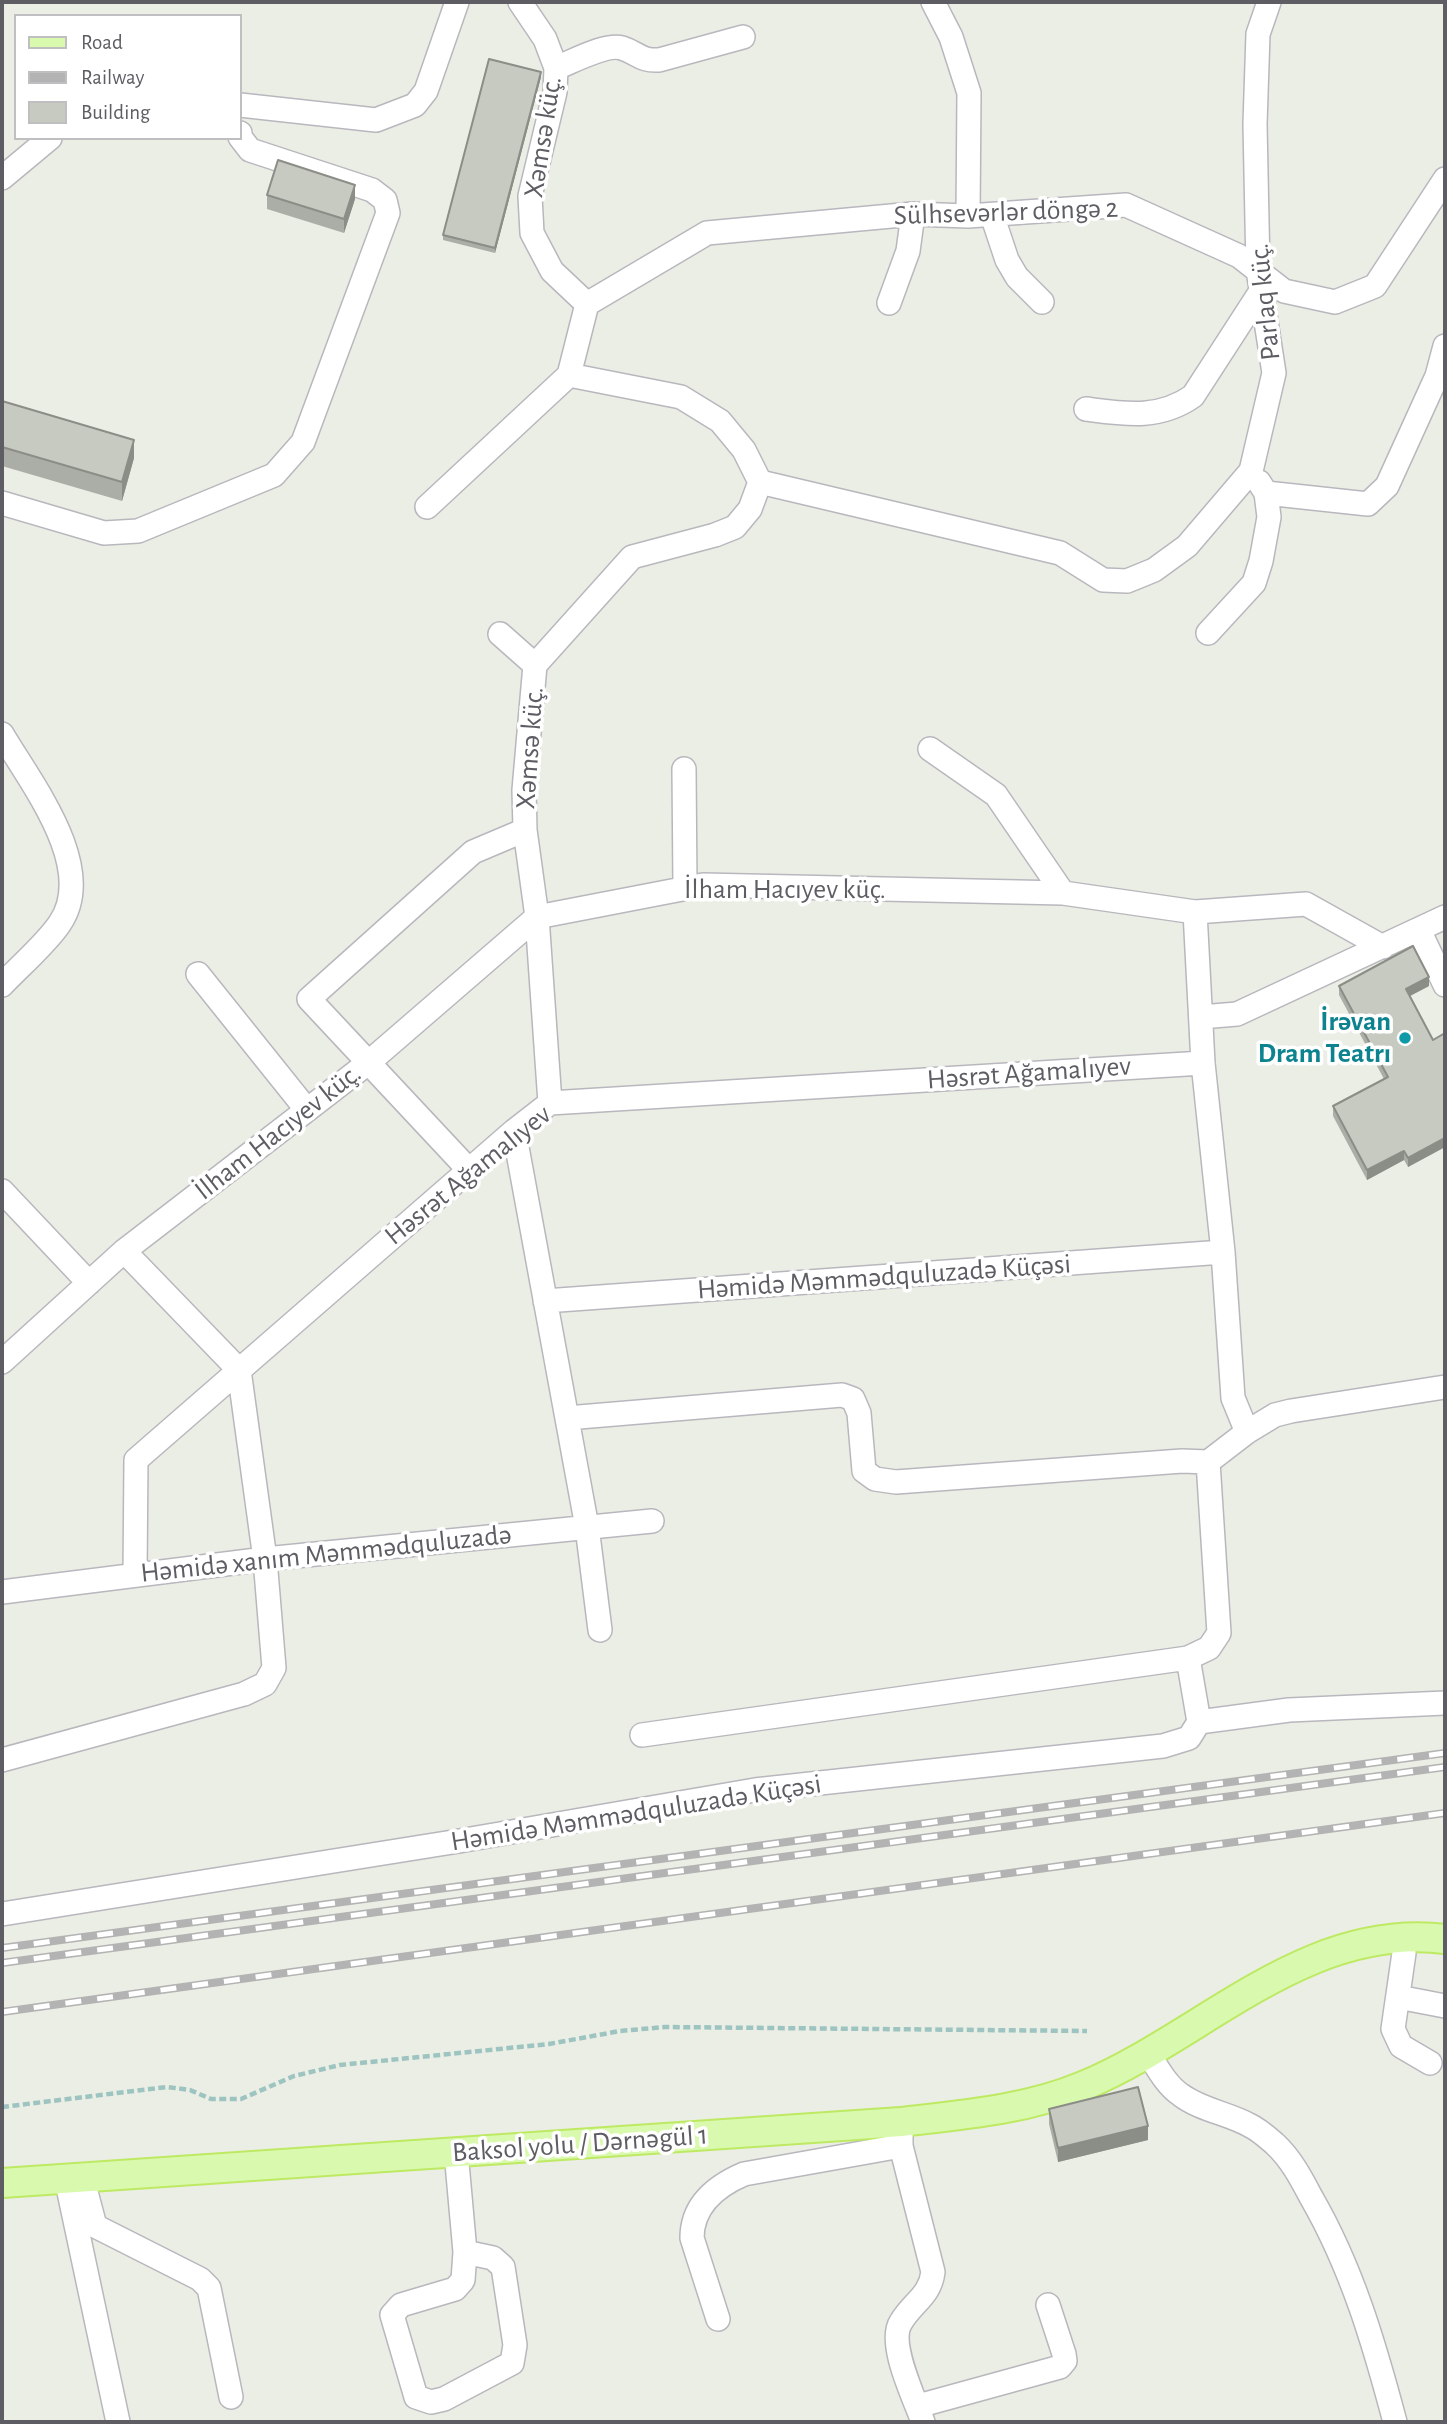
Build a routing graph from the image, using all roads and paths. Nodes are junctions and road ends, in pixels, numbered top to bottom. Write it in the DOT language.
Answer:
graph roads {
  1 [pos="457,2"];
  2 [pos="520,2"];
  3 [pos="933,2"];
  4 [pos="1269,2"];
  5 [pos="743,37"];
  6 [pos="556,68"];
  7 [pos="242,106"];
  8 [pos="48,140"];
  9 [pos="242,140"];
  10 [pos="2,178"];
  11 [pos="1445,179"];
  12 [pos="912,214"];
  13 [pos="992,215"];
  14 [pos="968,216"];
  15 [pos="1260,281"];
  16 [pos="1042,302"];
  17 [pos="889,303"];
  18 [pos="587,304"];
  19 [pos="1445,345"];
  20 [pos="569,374"];
  21 [pos="1086,409"];
  22 [pos="1251,471"];
  23 [pos="760,482"];
  24 [pos="1266,493"];
  25 [pos="2,503"];
  26 [pos="427,507"];
  27 [pos="1208,633"];
  28 [pos="500,634"];
  29 [pos="535,665"];
  30 [pos="2,734"];
  31 [pos="930,749"];
  32 [pos="684,769"];
  33 [pos="525,830"];
  34 [pos="685,887"];
  35 [pos="1063,893"];
  36 [pos="1195,912"];
  37 [pos="537,917"];
  38 [pos="1445,917"];
  39 [pos="1419,930"];
  40 [pos="1383,947"];
  41 [pos="198,974"];
  42 [pos="2,985"];
  43 [pos="1445,985"];
  44 [pos="1201,1017"];
  45 [pos="368,1063"];
  46 [pos="1203,1063"];
  47 [pos="550,1102"];
  48 [pos="307,1110"];
  49 [pos="514,1131"];
  50 [pos="469,1170"];
  51 [pos="2,1191"];
  52 [pos="124,1251"];
  53 [pos="1223,1252"];
  54 [pos="89,1283"];
  55 [pos="545,1301"];
  56 [pos="2,1361"];
  57 [pos="239,1370"];
  58 [pos="1445,1387"];
  59 [pos="567,1418"];
  60 [pos="1248,1432"];
  61 [pos="1208,1462"];
  62 [pos="652,1521"];
  63 [pos="587,1527"];
  64 [pos="265,1559"];
  65 [pos="135,1574"];
  66 [pos="2,1592"];
  67 [pos="600,1630"];
  68 [pos="1188,1658"];
  69 [pos="1445,1703"];
  70 [pos="1199,1722"];
  71 [pos="642,1735"];
  72 [pos="2,1760"];
  73 [pos="2,1914"];
  74 [pos="1445,1939"];
  75 [pos="1404,1953"];
  76 [pos="1321,1957"];
  77 [pos="1445,1957"];
  78 [pos="1398,1997"];
  79 [pos="1445,2006"];
  80 [pos="1087,2031"];
  81 [pos="1147,2053"];
  82 [pos="1430,2063"];
  83 [pos="2,2107"];
  84 [pos="901,2134"];
  85 [pos="457,2152"];
  86 [pos="74,2178"];
  87 [pos="2,2183"];
  88 [pos="465,2252"];
  89 [pos="1048,2305"];
  90 [pos="718,2319"];
  91 [pos="231,2397"];
  92 [pos="920,2414"];
  93 [pos="118,2422"];
  94 [pos="1395,2422"];
  1 -- 7 [label="street"];
  2 -- 6 [label="street, Xəmsə küç."];
  3 -- 14 [label="street"];
  4 -- 15 [label="street, Parlaq küç."];
  5 -- 6 [label="street"];
  6 -- 18 [label="street, Xəmsə küç."];
  8 -- 10 [label="street"];
  9 -- 25 [label="street"];
  11 -- 15 [label="street, Sülhsevərlər döngə 2"];
  12 -- 14 [label="street, Sülhsevərlər döngə 2"];
  12 -- 17 [label="street"];
  12 -- 18 [label="street, Sülhsevərlər döngə 2"];
  13 -- 14 [label="street, Sülhsevərlər döngə 2"];
  13 -- 15 [label="street, Sülhsevərlər döngə 2"];
  13 -- 16 [label="street"];
  15 -- 21 [label="street"];
  15 -- 22 [label="street, Parlaq küç."];
  18 -- 20 [label="street"];
  19 -- 24 [label="street"];
  20 -- 23 [label="street"];
  20 -- 26 [label="street"];
  22 -- 23 [label="street, Parlaq küç."];
  22 -- 24 [label="street"];
  23 -- 29 [label="street, Xəmsə küç."];
  24 -- 27 [label="street"];
  28 -- 29 [label="street"];
  29 -- 33 [label="street, Xəmsə küç."];
  30 -- 42 [label="street"];
  31 -- 35 [label="street"];
  32 -- 34 [label="street"];
  33 -- 37 [label="street, Xəmsə küç."];
  33 -- 45 [label="street"];
  34 -- 35 [label="street, İlham Hacıyev küç."];
  34 -- 37 [label="street, İlham Hacıyev küç."];
  35 -- 36 [label="street, İlham Hacıyev küç."];
  36 -- 40 [label="street, İlham Hacıyev küç."];
  36 -- 44 [label="street"];
  37 -- 45 [label="street, İlham Hacıyev küç."];
  37 -- 47 [label="street, Xəmsə küç."];
  38 -- 39 [label="street"];
  39 -- 40 [label="street"];
  39 -- 43 [label="street"];
  40 -- 44 [label="street"];
  41 -- 48 [label="street"];
  44 -- 46 [label="street"];
  45 -- 48 [label="street, İlham Hacıyev küç."];
  45 -- 50 [label="street"];
  46 -- 47 [label="street, Həsrət Ağamalıyev"];
  46 -- 53 [label="street"];
  47 -- 49 [label="street, Həsrət Ağamalıyev"];
  48 -- 52 [label="street, İlham Hacıyev küç."];
  49 -- 50 [label="street, Həsrət Ağamalıyev"];
  49 -- 55 [label="street"];
  50 -- 57 [label="street, Həsrət Ağamalıyev"];
  51 -- 54 [label="street"];
  52 -- 54 [label="street, İlham Hacıyev küç."];
  52 -- 57 [label="street"];
  53 -- 55 [label="street, Həmidə Məmmədquluzadə Küçəsi"];
  53 -- 60 [label="street"];
  54 -- 56 [label="street, İlham Hacıyev küç."];
  55 -- 59 [label="street"];
  57 -- 64 [label="street"];
  57 -- 65 [label="street, Həsrət Ağamalıyev"];
  58 -- 60 [label="street"];
  59 -- 61 [label="street"];
  59 -- 63 [label="street"];
  60 -- 61 [label="street"];
  61 -- 68 [label="street"];
  62 -- 63 [label="street, Həmidə xanım Məmmədquluzadə"];
  63 -- 64 [label="street, Həmidə xanım Məmmədquluzadə"];
  63 -- 67 [label="street"];
  64 -- 65 [label="street, Həmidə xanım Məmmədquluzadə"];
  64 -- 72 [label="street"];
  65 -- 66 [label="street, Həmidə xanım Məmmədquluzadə"];
  68 -- 70 [label="street"];
  68 -- 71 [label="street"];
  69 -- 70 [label="street"];
  70 -- 73 [label="street, Həmidə Məmmədquluzadə Küçəsi"];
  74 -- 76 [label="main road"];
  75 -- 76 [label="main road"];
  75 -- 77 [label="main road"];
  75 -- 78 [label="street"];
  76 -- 81 [label="main road, Baksol yolu / Dərnəgül 1"];
  78 -- 79 [label="street"];
  78 -- 82 [label="street"];
  80 -- 83 [label="path"];
  81 -- 84 [label="main road, Baksol yolu / Dərnəgül 1"];
  81 -- 94 [label="street"];
  84 -- 85 [label="main road, Baksol yolu / Dərnəgül 1"];
  84 -- 90 [label="street"];
  84 -- 92 [label="street"];
  85 -- 86 [label="main road, Baksol yolu / Dərnəgül 1"];
  85 -- 88 [label="street"];
  86 -- 87 [label="main road, Baksol yolu / Dərnəgül 1"];
  86 -- 91 [label="street"];
  86 -- 93 [label="street"];
  88 -- 88 [label="street"];
  89 -- 92 [label="street"];
}
